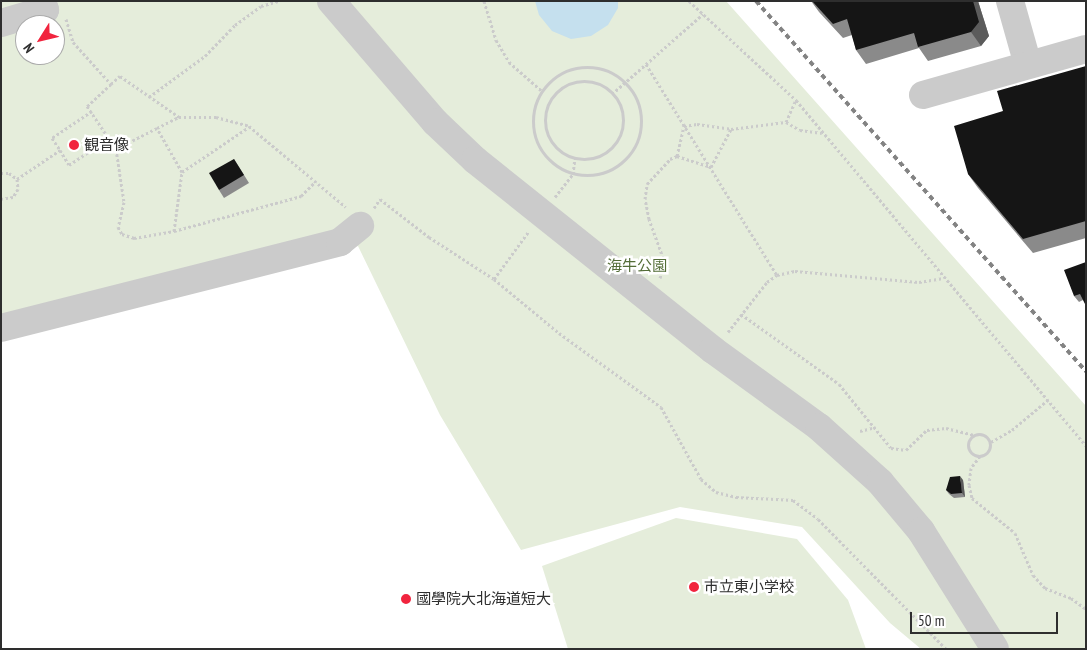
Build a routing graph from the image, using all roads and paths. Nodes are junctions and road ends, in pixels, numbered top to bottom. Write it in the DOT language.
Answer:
graph roads {
  1 [pos="278,1"];
  2 [pos="331,1"];
  3 [pos="484,1"];
  4 [pos="689,1"];
  5 [pos="1010,1"];
  6 [pos="53,5"];
  7 [pos="703,14"];
  8 [pos="1,23"];
  9 [pos="1086,49"];
  10 [pos="646,64"];
  11 [pos="1028,65"];
  12 [pos="625,83"];
  13 [pos="111,84"];
  14 [pos="542,91"];
  15 [pos="612,94"];
  16 [pos="923,95"];
  17 [pos="149,96"];
  18 [pos="796,100"];
  19 [pos="92,111"];
  20 [pos="179,117"];
  21 [pos="786,122"];
  22 [pos="249,126"];
  23 [pos="684,126"];
  24 [pos="157,128"];
  25 [pos="731,129"];
  26 [pos="822,133"];
  27 [pos="109,138"];
  28 [pos="116,149"];
  29 [pos="60,150"];
  30 [pos="677,156"];
  31 [pos="711,167"];
  32 [pos="182,172"];
  33 [pos="1,173"];
  34 [pos="17,179"];
  35 [pos="316,181"];
  36 [pos="1,199"];
  37 [pos="360,226"];
  38 [pos="174,231"];
  39 [pos="777,275"];
  40 [pos="944,278"];
  41 [pos="646,297"];
  42 [pos="741,314"];
  43 [pos="1,328"];
  44 [pos="713,350"];
  45 [pos="1049,399"];
  46 [pos="974,435"];
  47 [pos="991,442"];
  48 [pos="1086,446"];
  49 [pos="980,456"];
  50 [pos="1086,609"];
  51 [pos="946,649"];
  52 [pos="995,649"];
  1 -- 17 [label="path"];
  2 -- 41 [label="street"];
  3 -- 14 [label="path"];
  4 -- 7 [label="path"];
  5 -- 11 [label="street"];
  6 -- 8 [label="street"];
  6 -- 13 [label="path"];
  7 -- 10 [label="path"];
  7 -- 18 [label="path"];
  9 -- 11 [label="street"];
  10 -- 12 [label="path"];
  10 -- 23 [label="path"];
  11 -- 16 [label="street"];
  12 -- 14 [label="path"];
  12 -- 14 [label="path"];
  12 -- 15 [label="path"];
  13 -- 17 [label="path"];
  13 -- 19 [label="path"];
  15 -- 15 [label="path"];
  17 -- 20 [label="path"];
  18 -- 21 [label="path"];
  18 -- 26 [label="path"];
  19 -- 27 [label="path"];
  19 -- 29 [label="path"];
  20 -- 22 [label="path"];
  20 -- 24 [label="path"];
  21 -- 25 [label="path"];
  21 -- 26 [label="path"];
  22 -- 32 [label="path"];
  22 -- 35 [label="path"];
  23 -- 25 [label="path"];
  23 -- 30 [label="path"];
  23 -- 31 [label="path"];
  24 -- 28 [label="path"];
  24 -- 32 [label="path"];
  25 -- 31 [label="path"];
  26 -- 40 [label="path"];
  27 -- 28 [label="path"];
  27 -- 29 [label="path"];
  28 -- 38 [label="path"];
  29 -- 34 [label="path"];
  30 -- 31 [label="path"];
  30 -- 41 [label="path"];
  31 -- 39 [label="path"];
  32 -- 38 [label="path"];
  33 -- 34 [label="path"];
  34 -- 36 [label="path"];
  35 -- 37 [label="path"];
  35 -- 38 [label="path"];
  37 -- 43 [label="street"];
  37 -- 51 [label="path"];
  39 -- 40 [label="path"];
  39 -- 42 [label="path"];
  40 -- 45 [label="path"];
  41 -- 44 [label="street"];
  42 -- 44 [label="path"];
  42 -- 46 [label="path"];
  44 -- 52 [label="street"];
  45 -- 47 [label="path"];
  45 -- 48 [label="path"];
  46 -- 47 [label="path"];
  46 -- 49 [label="path"];
  47 -- 49 [label="path"];
  49 -- 50 [label="path"];
}
